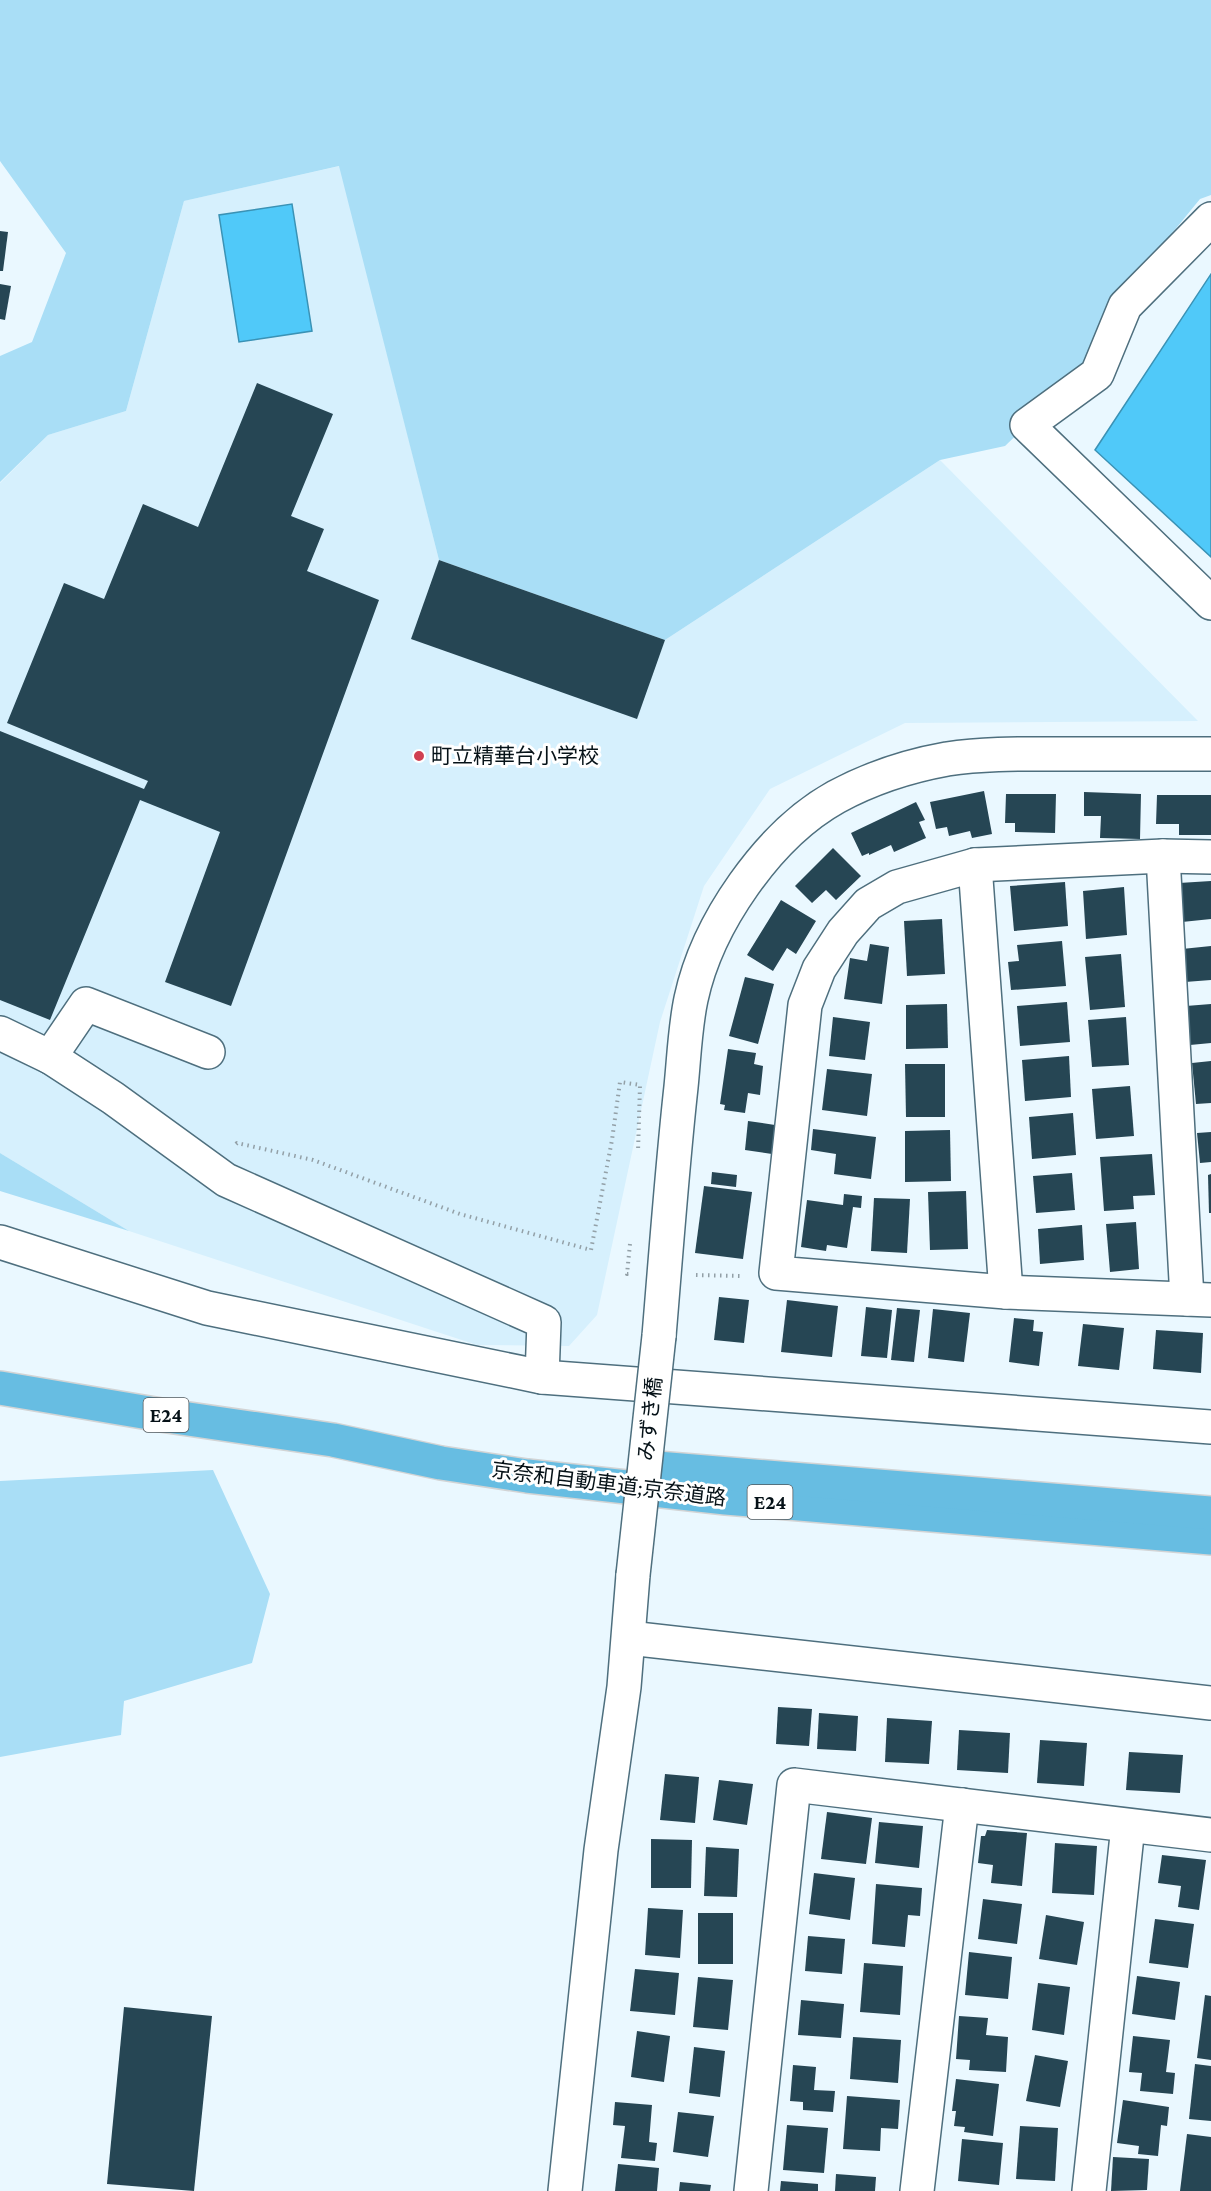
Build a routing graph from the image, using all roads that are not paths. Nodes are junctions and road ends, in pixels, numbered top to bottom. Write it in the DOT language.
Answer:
graph roads {
  1 [pos="1211,219"];
  2 [pos="1211,603"];
  3 [pos="1211,754"];
  4 [pos="1163,856"];
  5 [pos="1211,857"];
  6 [pos="975,865"];
  7 [pos="0,1033"];
  8 [pos="208,1052"];
  9 [pos="50,1057"];
  10 [pos="0,1242"];
  11 [pos="1006,1292"];
  12 [pos="1199,1300"];
  13 [pos="543,1377"];
  14 [pos="0,1388"];
  15 [pos="1211,1427"];
  16 [pos="333,1440"];
  17 [pos="1211,1513"];
  18 [pos="1211,1538"];
  19 [pos="629,1638"];
  20 [pos="1211,1703"];
  21 [pos="962,1805"];
  22 [pos="1128,1826"];
  23 [pos="1210,1828"];
  24 [pos="565,2191"];
  25 [pos="751,2191"];
  26 [pos="917,2191"];
  27 [pos="1089,2191"];
  1 -- 2 [label="street"];
  3 -- 19 [label="street, みずき橋, bridge"];
  4 -- 5 [label="street"];
  4 -- 6 [label="street"];
  4 -- 12 [label="street"];
  6 -- 11 [label="street"];
  6 -- 11 [label="street"];
  7 -- 9 [label="street"];
  8 -- 9 [label="street"];
  9 -- 13 [label="street"];
  10 -- 13 [label="street"];
  11 -- 12 [label="street"];
  13 -- 15 [label="street"];
  14 -- 16 [label="highway, 京奈和自動車道;京奈道路 / E24"];
  16 -- 17 [label="highway, 京奈和自動車道;京奈道路 / E24"];
  16 -- 18 [label="highway, 京奈和自動車道;京奈道路 / E24"];
  19 -- 20 [label="street"];
  19 -- 24 [label="street, みずき橋"];
  21 -- 22 [label="street"];
  21 -- 25 [label="street"];
  21 -- 26 [label="street"];
  22 -- 23 [label="street"];
  22 -- 27 [label="street"];
}
